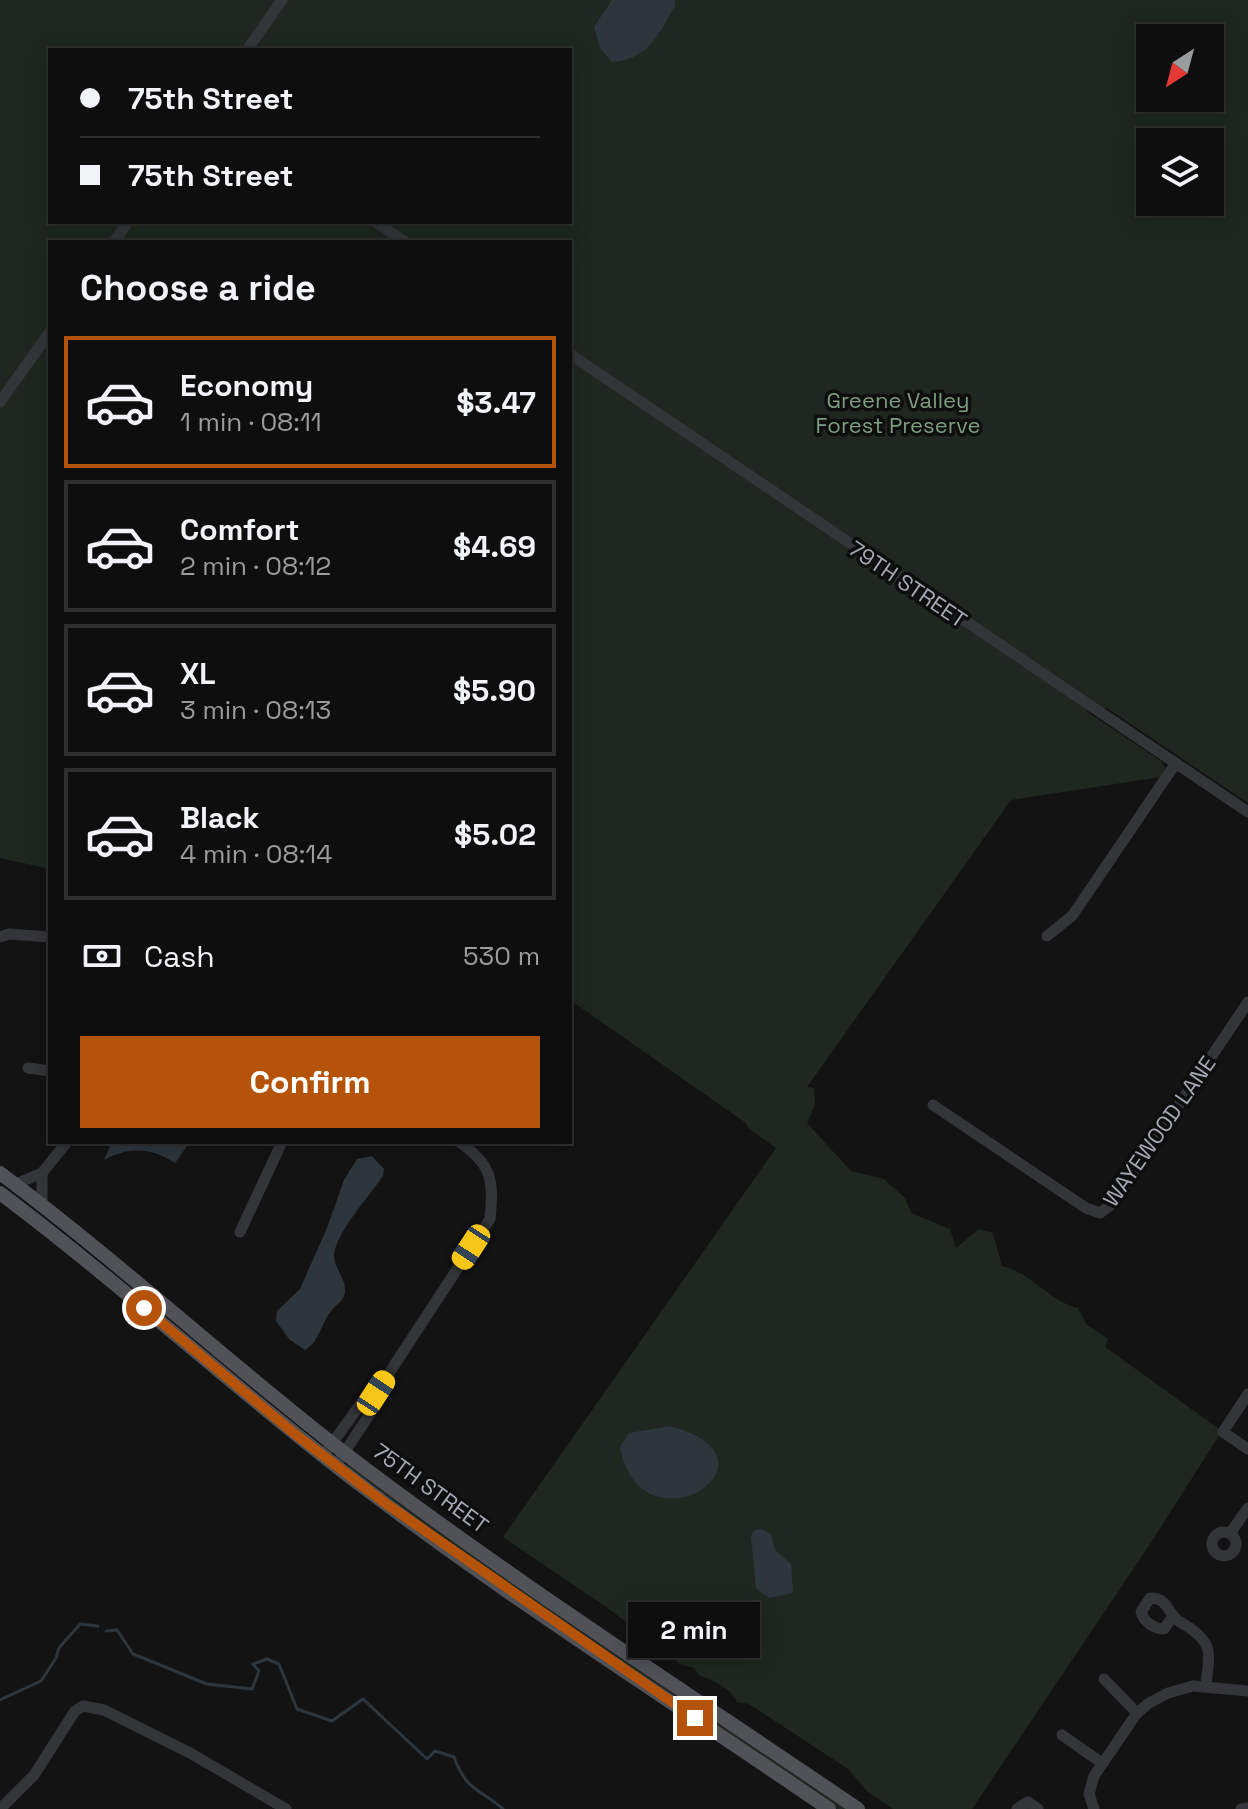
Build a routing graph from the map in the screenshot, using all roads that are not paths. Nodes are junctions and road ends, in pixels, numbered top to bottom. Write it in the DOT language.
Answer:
graph roads {
  1 [pos="282,0"];
  2 [pos="248,48"];
  3 [pos="379,224"];
  4 [pos="402,240"];
  5 [pos="48,335"];
  6 [pos="572,355"];
  7 [pos="0,402"];
  8 [pos="1176,763"];
  9 [pos="1248,812"];
  10 [pos="1047,936"];
  11 [pos="0,937"];
  12 [pos="48,937"];
  13 [pos="1248,1002"];
  14 [pos="28,1068"];
  15 [pos="48,1071"];
  16 [pos="933,1105"];
  17 [pos="65,1144"];
  18 [pos="281,1144"];
  19 [pos="462,1144"];
  20 [pos="0,1173"];
  21 [pos="42,1173"];
  22 [pos="15,1184"];
  23 [pos="0,1193"];
  24 [pos="42,1205"];
  25 [pos="240,1232"];
  26 [pos="1248,1394"];
  27 [pos="339,1448"];
  28 [pos="1248,1449"];
  29 [pos="329,1461"];
  30 [pos="1248,1508"];
  31 [pos="1231,1532"];
  32 [pos="1173,1616"];
  33 [pos="1104,1679"];
  34 [pos="1206,1686"];
  35 [pos="1248,1691"];
  36 [pos="1137,1713"];
  37 [pos="1062,1735"];
  38 [pos="1102,1763"];
  39 [pos="1248,1808"];
  40 [pos="0,1809"];
  41 [pos="286,1809"];
  42 [pos="829,1809"];
  43 [pos="858,1809"];
  44 [pos="1017,1809"];
  45 [pos="1038,1809"];
  46 [pos="1094,1809"];
  47 [pos="1241,1809"];
  1 -- 2 [label="street"];
  3 -- 4 [label="street"];
  5 -- 7 [label="street"];
  6 -- 8 [label="street, 79TH STREET"];
  8 -- 9 [label="street, 79TH STREET"];
  8 -- 10 [label="street"];
  11 -- 12 [label="street"];
  13 -- 16 [label="street, WAYEWOOD LANE"];
  14 -- 15 [label="street"];
  17 -- 21 [label="street"];
  18 -- 25 [label="street"];
  19 -- 27 [label="street"];
  20 -- 22 [label="main road, 75TH STREET"];
  21 -- 22 [label="street"];
  21 -- 24 [label="street"];
  22 -- 24 [label="main road, 75TH STREET"];
  23 -- 29 [label="main road, 75TH STREET"];
  24 -- 27 [label="main road, 75TH STREET"];
  26 -- 28 [label="street"];
  27 -- 29 [label="street"];
  27 -- 43 [label="main road, 75TH STREET"];
  29 -- 42 [label="main road, 75TH STREET"];
  30 -- 31 [label="street"];
  32 -- 34 [label="street"];
  33 -- 36 [label="street"];
  34 -- 35 [label="street"];
  34 -- 36 [label="street"];
  36 -- 38 [label="street"];
  37 -- 38 [label="street"];
  38 -- 46 [label="street"];
  39 -- 47 [label="street"];
  40 -- 41 [label="street"];
  44 -- 45 [label="street"];
}
